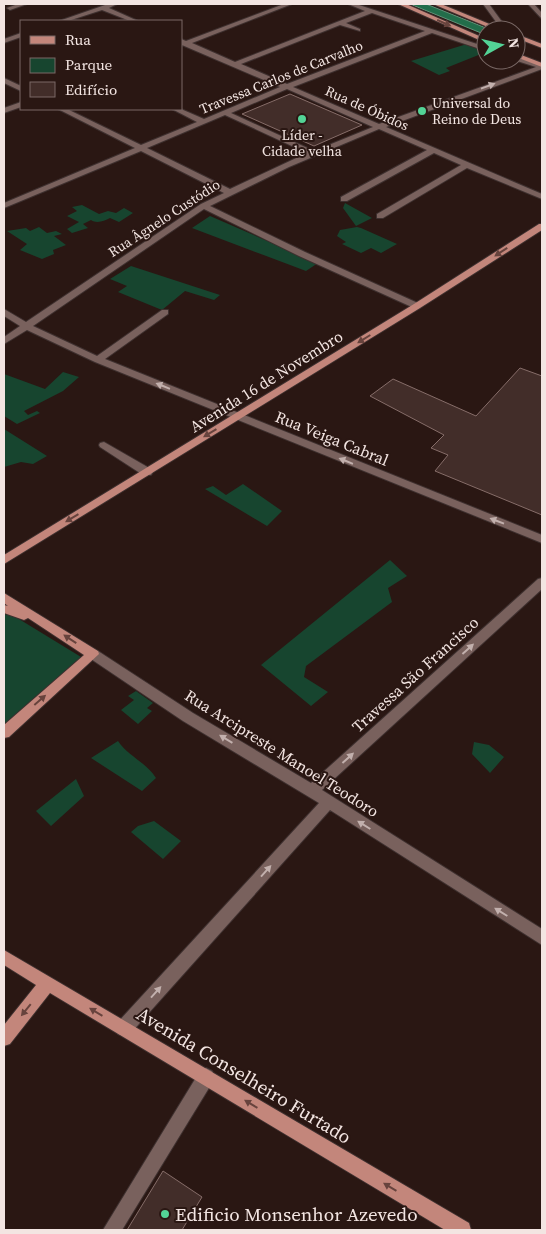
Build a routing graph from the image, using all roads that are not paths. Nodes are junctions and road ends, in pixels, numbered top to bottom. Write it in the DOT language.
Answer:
graph roads {
  1 [pos="24,4"];
  2 [pos="94,4"];
  3 [pos="114,4"];
  4 [pos="289,4"];
  5 [pos="351,4"];
  6 [pos="401,4"];
  7 [pos="436,4"];
  8 [pos="486,4"];
  9 [pos="531,4"];
  10 [pos="10,8"];
  11 [pos="102,8"];
  12 [pos="371,11"];
  13 [pos="542,17"];
  14 [pos="65,20"];
  15 [pos="132,20"];
  16 [pos="476,20"];
  17 [pos="498,20"];
  18 [pos="340,23"];
  19 [pos="358,30"];
  20 [pos="431,31"];
  21 [pos="11,33"];
  22 [pos="20,36"];
  23 [pos="476,37"];
  24 [pos="526,40"];
  25 [pos="4,41"];
  26 [pos="183,43"];
  27 [pos="541,45"];
  28 [pos="476,46"];
  29 [pos="526,59"];
  30 [pos="526,62"];
  31 [pos="235,64"];
  32 [pos="542,66"];
  33 [pos="4,80"];
  34 [pos="288,86"];
  35 [pos="20,88"];
  36 [pos="20,104"];
  37 [pos="4,110"];
  38 [pos="64,110"];
  39 [pos="178,110"];
  40 [pos="226,113"];
  41 [pos="204,122"];
  42 [pos="377,126"];
  43 [pos="142,148"];
  44 [pos="432,151"];
  45 [pos="315,154"];
  46 [pos="466,165"];
  47 [pos="229,192"];
  48 [pos="542,197"];
  49 [pos="344,199"];
  50 [pos="4,206"];
  51 [pos="204,206"];
  52 [pos="380,216"];
  53 [pos="542,226"];
  54 [pos="417,306"];
  55 [pos="4,312"];
  56 [pos="165,312"];
  57 [pos="26,326"];
  58 [pos="4,340"];
  59 [pos="98,360"];
  60 [pos="237,417"];
  61 [pos="104,445"];
  62 [pos="147,472"];
  63 [pos="542,538"];
  64 [pos="4,560"];
  65 [pos="542,582"];
  66 [pos="4,597"];
  67 [pos="4,609"];
  68 [pos="47,624"];
  69 [pos="93,654"];
  70 [pos="4,733"];
  71 [pos="312,791"];
  72 [pos="328,803"];
  73 [pos="541,933"];
  74 [pos="4,957"];
  75 [pos="48,983"];
  76 [pos="124,1028"];
  77 [pos="4,1038"];
  78 [pos="206,1077"];
  79 [pos="112,1230"];
  80 [pos="462,1230"];
  1 -- 10 [label="street"];
  2 -- 11 [label="street"];
  3 -- 11 [label="street"];
  4 -- 26 [label="street"];
  5 -- 12 [label="street"];
  6 -- 23 [label="main road, one-way"];
  7 -- 16 [label="main road"];
  8 -- 17 [label="street"];
  9 -- 13 [label="street"];
  11 -- 14 [label="street"];
  11 -- 15 [label="street"];
  12 -- 18 [label="street"];
  12 -- 20 [label="street"];
  18 -- 19 [label="street"];
  18 -- 31 [label="street"];
  20 -- 28 [label="street"];
  20 -- 34 [label="street, Travessa Carlos de Carvalho"];
  21 -- 22 [label="street"];
  22 -- 25 [label="street"];
  24 -- 27 [label="main road"];
  26 -- 31 [label="street, Rua de Óbidos"];
  29 -- 32 [label="main road"];
  30 -- 32 [label="street"];
  31 -- 34 [label="street, Rua de Óbidos"];
  42 -- 32 [label="street, Rua Âgnelo Custódio, one-way"];
  33 -- 35 [label="street"];
  34 -- 40 [label="street, Travessa Carlos de Carvalho"];
  34 -- 42 [label="street, Rua de Óbidos"];
  36 -- 37 [label="street"];
  38 -- 43 [label="street"];
  39 -- 41 [label="street"];
  40 -- 41 [label="street, Travessa Carlos de Carvalho"];
  40 -- 45 [label="street"];
  41 -- 43 [label="street, Travessa Carlos de Carvalho"];
  42 -- 44 [label="street, Rua de Óbidos"];
  42 -- 45 [label="street, Rua Âgnelo Custódio"];
  43 -- 47 [label="street"];
  43 -- 50 [label="street, Travessa Carlos de Carvalho"];
  44 -- 46 [label="street, Rua de Óbidos"];
  44 -- 49 [label="street"];
  45 -- 47 [label="street, Rua Âgnelo Custódio"];
  46 -- 48 [label="street, Rua de Óbidos"];
  46 -- 52 [label="street"];
  47 -- 51 [label="street, Rua Âgnelo Custódio"];
  51 -- 54 [label="street"];
  51 -- 57 [label="street, Rua Âgnelo Custódio"];
  53 -- 54 [label="main road, Avenida 16 de Novembro, one-way"];
  54 -- 60 [label="main road, Avenida 16 de Novembro, one-way"];
  55 -- 57 [label="street, Rua Veiga Cabral"];
  56 -- 59 [label="street"];
  57 -- 58 [label="street, Rua Âgnelo Custódio"];
  57 -- 59 [label="street, Rua Veiga Cabral"];
  60 -- 59 [label="street, Rua Veiga Cabral, one-way"];
  60 -- 62 [label="main road, Avenida 16 de Novembro, one-way"];
  63 -- 60 [label="street, Rua Veiga Cabral, one-way"];
  61 -- 62 [label="street"];
  62 -- 64 [label="main road, Avenida 16 de Novembro, one-way"];
  71 -- 65 [label="street, Travessa São Francisco, one-way"];
  66 -- 68 [label="main road, Rua Arcipreste Manoel Teodoro"];
  67 -- 68 [label="main road"];
  69 -- 68 [label="main road, Rua Arcipreste Manoel Teodoro, one-way"];
  70 -- 69 [label="main road, one-way"];
  71 -- 69 [label="street, Rua Arcipreste Manoel Teodoro, one-way"];
  71 -- 72 [label="street, Rua Arcipreste Manoel Teodoro"];
  73 -- 72 [label="street, Rua Arcipreste Manoel Teodoro, one-way"];
  76 -- 72 [label="street, one-way"];
  74 -- 75 [label="main road, Avenida Conselheiro Furtado"];
  76 -- 75 [label="main road, Avenida Conselheiro Furtado, one-way"];
  75 -- 77 [label="main road, one-way"];
  76 -- 78 [label="main road, Avenida Conselheiro Furtado"];
  78 -- 79 [label="street"];
  80 -- 78 [label="main road, Avenida Conselheiro Furtado, one-way"];
}
